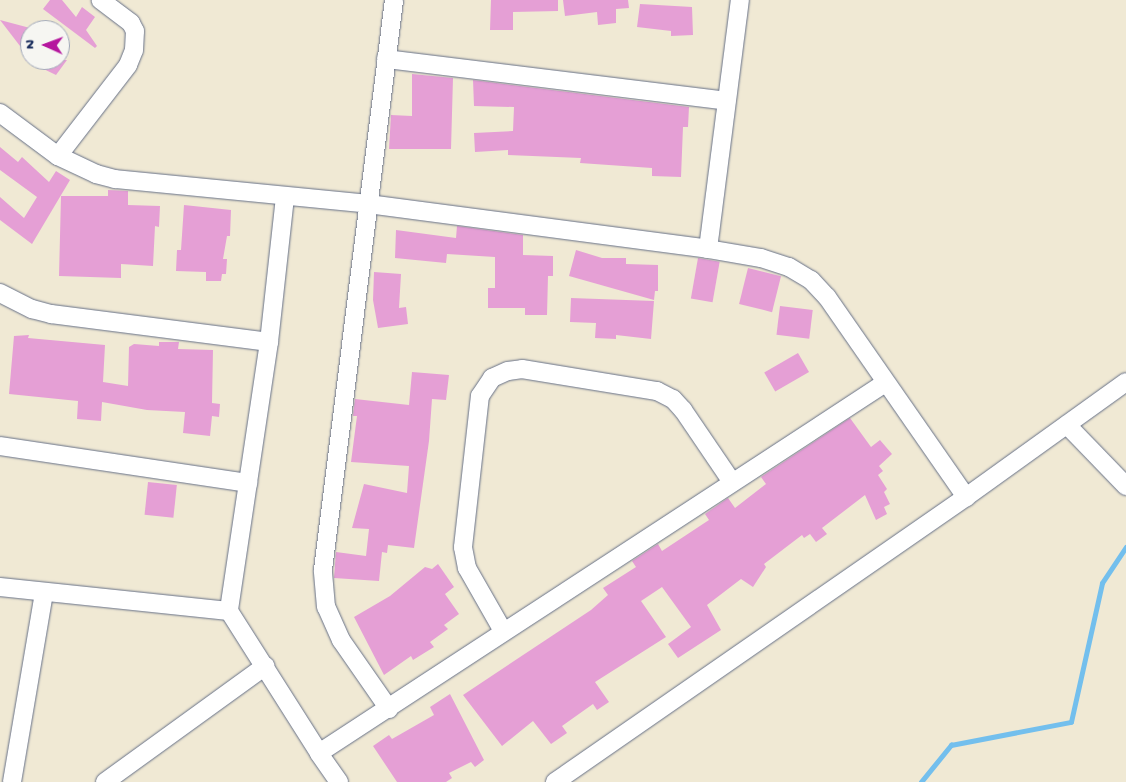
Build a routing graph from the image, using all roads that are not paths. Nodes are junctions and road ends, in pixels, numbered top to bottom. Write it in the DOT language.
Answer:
graph roads {
  1 [pos="101,0"];
  2 [pos="394,0"];
  3 [pos="740,0"];
  4 [pos="386,58"];
  5 [pos="726,100"];
  6 [pos="0,113"];
  7 [pos="58,156"];
  8 [pos="285,197"];
  9 [pos="368,204"];
  10 [pos="708,249"];
  11 [pos="0,293"];
  12 [pos="269,342"];
  13 [pos="1126,382"];
  14 [pos="885,383"];
  15 [pos="1067,426"];
  16 [pos="0,446"];
  17 [pos="732,482"];
  18 [pos="248,483"];
  19 [pos="1126,486"];
  20 [pos="966,497"];
  21 [pos="0,587"];
  22 [pos="44,593"];
  23 [pos="229,611"];
  24 [pos="503,631"];
  25 [pos="265,666"];
  26 [pos="389,709"];
  27 [pos="319,753"];
  28 [pos="12,782"];
  29 [pos="105,782"];
  30 [pos="339,782"];
  31 [pos="555,782"];
  1 -- 7 [label="street"];
  2 -- 4 [label="street"];
  3 -- 5 [label="street"];
  4 -- 5 [label="street"];
  4 -- 9 [label="street"];
  5 -- 10 [label="street"];
  6 -- 7 [label="street"];
  7 -- 8 [label="street"];
  8 -- 9 [label="street"];
  8 -- 12 [label="street"];
  9 -- 10 [label="street"];
  9 -- 26 [label="street"];
  10 -- 14 [label="street"];
  11 -- 12 [label="street"];
  12 -- 18 [label="street"];
  13 -- 15 [label="street"];
  14 -- 17 [label="street"];
  14 -- 20 [label="street"];
  15 -- 19 [label="street"];
  15 -- 20 [label="street"];
  16 -- 18 [label="street"];
  17 -- 24 [label="street"];
  17 -- 24 [label="street"];
  18 -- 23 [label="street"];
  20 -- 31 [label="street"];
  21 -- 22 [label="street"];
  22 -- 23 [label="street"];
  22 -- 28 [label="street"];
  23 -- 25 [label="street"];
  24 -- 26 [label="street"];
  25 -- 27 [label="street"];
  25 -- 29 [label="street"];
  26 -- 27 [label="street"];
  27 -- 30 [label="street"];
}
